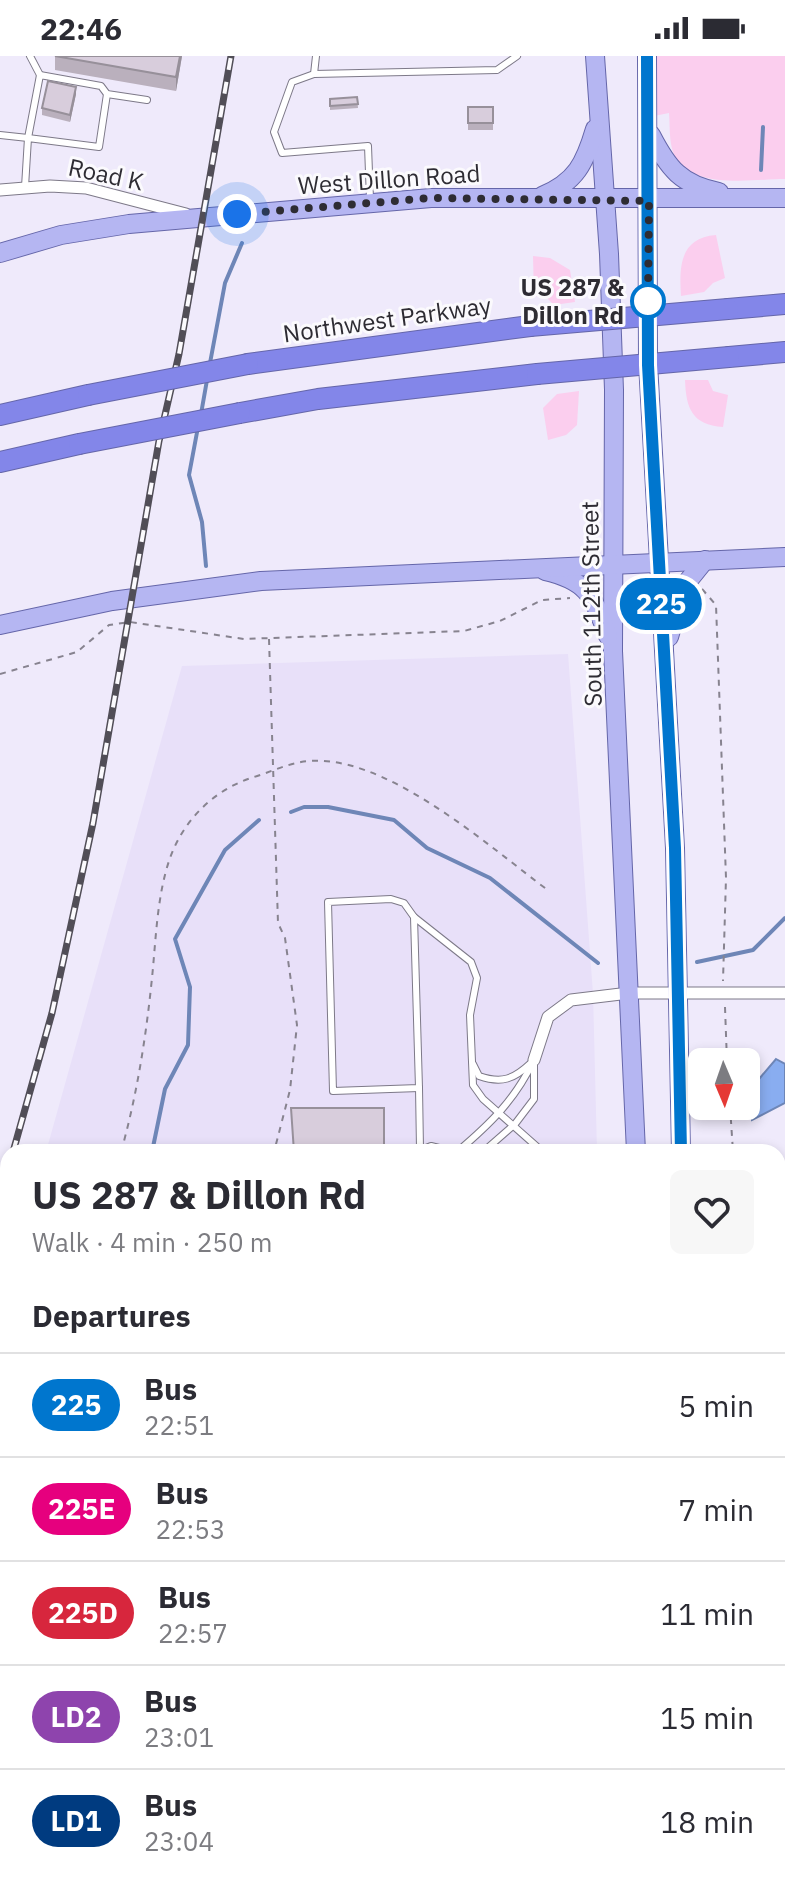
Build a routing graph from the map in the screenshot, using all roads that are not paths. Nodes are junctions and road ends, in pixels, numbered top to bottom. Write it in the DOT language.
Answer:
graph roads {
  1 [pos="30,56"];
  2 [pos="316,56"];
  3 [pos="517,56"];
  4 [pos="595,56"];
  5 [pos="647,56"];
  6 [pos="314,74"];
  7 [pos="40,75"];
  8 [pos="107,94"];
  9 [pos="147,100"];
  10 [pos="599,115"];
  11 [pos="649,133"];
  12 [pos="0,135"];
  13 [pos="28,138"];
  14 [pos="25,187"];
  15 [pos="0,190"];
  16 [pos="538,198"];
  17 [pos="782,198"];
  18 [pos="605,199"];
  19 [pos="649,201"];
  20 [pos="371,203"];
  21 [pos="203,218"];
  22 [pos="0,253"];
  23 [pos="785,304"];
  24 [pos="785,352"];
  25 [pos="0,415"];
  26 [pos="0,462"];
  27 [pos="785,557"];
  28 [pos="705,560"];
  29 [pos="658,563"];
  30 [pos="613,565"];
  31 [pos="526,567"];
  32 [pos="0,625"];
  33 [pos="613,651"];
  34 [pos="665,656"];
  35 [pos="414,917"];
  36 [pos="629,993"];
  37 [pos="785,993"];
  38 [pos="679,996"];
  39 [pos="534,1060"];
  40 [pos="472,1062"];
  41 [pos="419,1088"];
  42 [pos="501,1114"];
  43 [pos="515,1124"];
  44 [pos="418,1144"];
  45 [pos="465,1144"];
  46 [pos="492,1144"];
  47 [pos="535,1144"];
  48 [pos="636,1144"];
  49 [pos="681,1144"];
  1 -- 7 [label="lane"];
  2 -- 6 [label="lane"];
  3 -- 6 [label="lane"];
  4 -- 10 [label="main road, South 112th Street"];
  5 -- 11 [label="main road"];
  6 -- 20 [label="lane"];
  7 -- 8 [label="lane"];
  7 -- 13 [label="lane"];
  8 -- 9 [label="lane"];
  8 -- 13 [label="lane"];
  10 -- 16 [label="main road"];
  10 -- 18 [label="main road, South 112th Street"];
  11 -- 17 [label="main road"];
  11 -- 19 [label="main road"];
  12 -- 13 [label="lane"];
  13 -- 14 [label="lane"];
  14 -- 15 [label="street, Road K"];
  14 -- 21 [label="street, Road K"];
  16 -- 18 [label="main road, West Dillon Road"];
  16 -- 20 [label="main road, West Dillon Road"];
  17 -- 19 [label="main road, West Dillon Road"];
  18 -- 19 [label="main road, West Dillon Road"];
  18 -- 30 [label="main road, South 112th Street"];
  19 -- 29 [label="main road"];
  20 -- 21 [label="main road, West Dillon Road"];
  21 -- 22 [label="main road, West Dillon Road"];
  23 -- 25 [label="highway, Northwest Parkway, bridge"];
  24 -- 26 [label="highway, bridge"];
  27 -- 28 [label="main road"];
  28 -- 29 [label="main road"];
  28 -- 34 [label="main road"];
  29 -- 30 [label="main road"];
  29 -- 34 [label="main road"];
  30 -- 31 [label="main road"];
  30 -- 33 [label="main road, South 112th Street"];
  31 -- 32 [label="main road"];
  31 -- 33 [label="main road"];
  33 -- 36 [label="main road, South 112th Street"];
  34 -- 38 [label="main road"];
  35 -- 40 [label="lane"];
  35 -- 41 [label="lane"];
  35 -- 41 [label="lane"];
  36 -- 38 [label="street"];
  36 -- 39 [label="street"];
  36 -- 48 [label="main road, South 112th Street"];
  37 -- 38 [label="street"];
  38 -- 49 [label="main road"];
  39 -- 40 [label="lane"];
  39 -- 42 [label="lane"];
  39 -- 43 [label="lane"];
  40 -- 42 [label="lane"];
  41 -- 44 [label="lane"];
  42 -- 43 [label="lane"];
  42 -- 45 [label="lane"];
  43 -- 46 [label="lane"];
  43 -- 47 [label="lane"];
}
